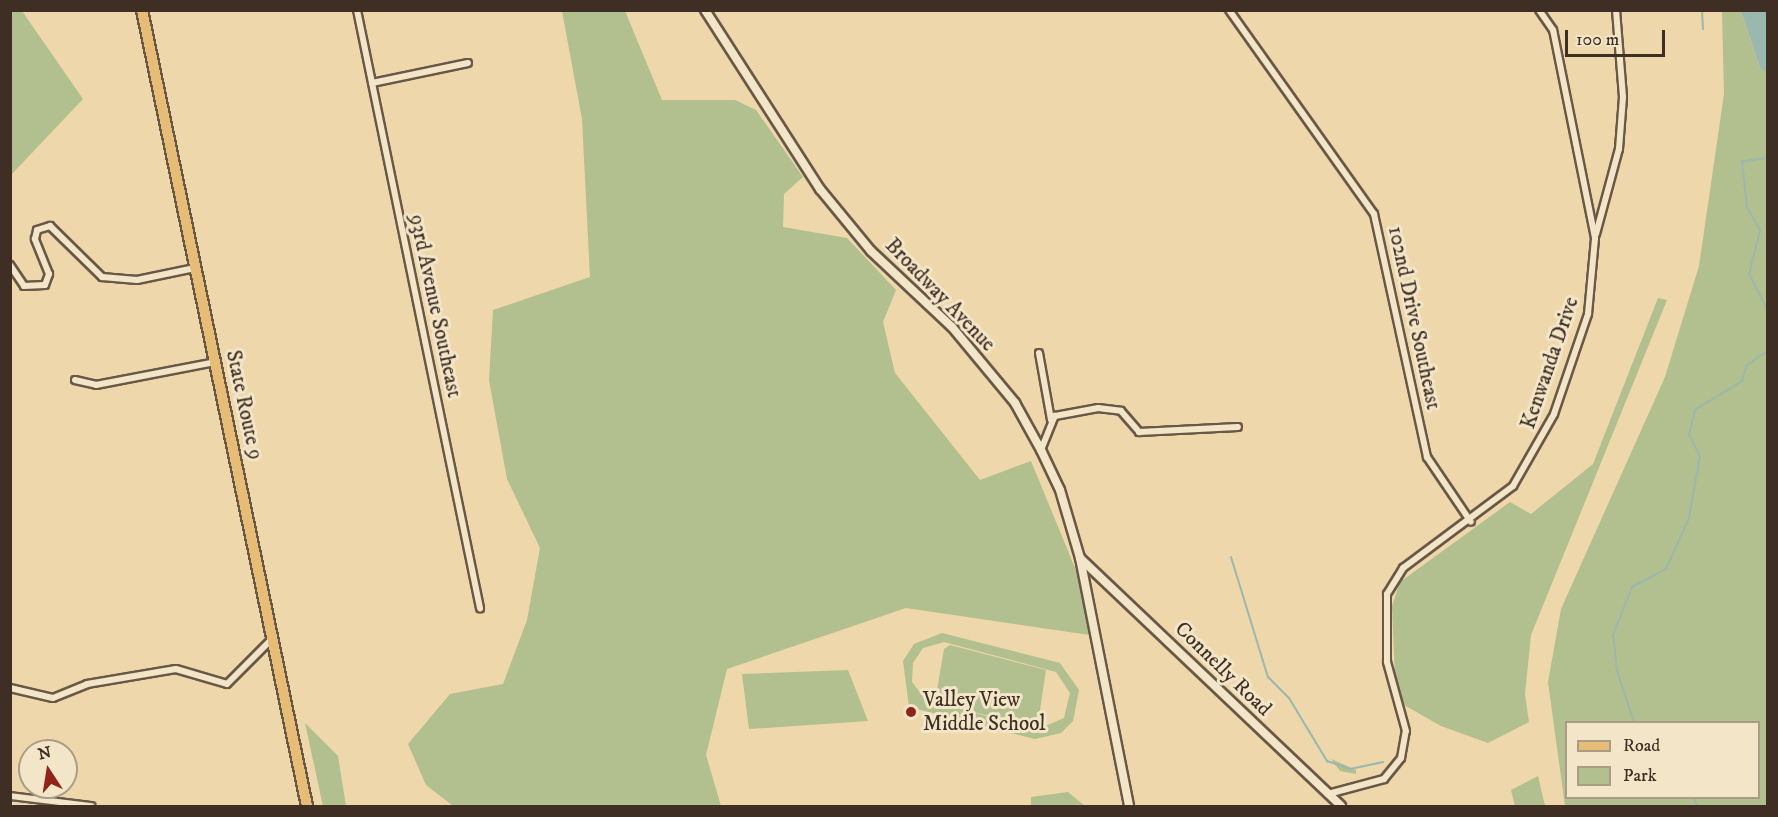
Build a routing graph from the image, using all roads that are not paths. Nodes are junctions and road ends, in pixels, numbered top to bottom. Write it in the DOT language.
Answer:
graph roads {
  1 [pos="142,10"];
  2 [pos="357,10"];
  3 [pos="705,10"];
  4 [pos="1229,10"];
  5 [pos="1539,10"];
  6 [pos="1616,10"];
  7 [pos="468,63"];
  8 [pos="372,83"];
  9 [pos="1595,238"];
  10 [pos="10,265"];
  11 [pos="195,268"];
  12 [pos="1039,353"];
  13 [pos="215,362"];
  14 [pos="75,380"];
  15 [pos="1051,420"];
  16 [pos="1238,427"];
  17 [pos="1041,450"];
  18 [pos="1471,522"];
  19 [pos="1080,558"];
  20 [pos="480,608"];
  21 [pos="272,639"];
  22 [pos="10,688"];
  23 [pos="1328,794"];
  24 [pos="10,796"];
  25 [pos="307,806"];
  26 [pos="91,807"];
  27 [pos="1129,807"];
  28 [pos="1341,807"];
  1 -- 11 [label="main road, State Route 9"];
  2 -- 8 [label="street, 93rd Avenue Southeast"];
  3 -- 17 [label="street, Broadway Avenue"];
  4 -- 18 [label="street, 102nd Drive Southeast"];
  5 -- 9 [label="street, Kenwanda Drive"];
  6 -- 9 [label="street"];
  7 -- 8 [label="street"];
  8 -- 20 [label="street, 93rd Avenue Southeast"];
  9 -- 18 [label="street, Kenwanda Drive"];
  10 -- 11 [label="street"];
  11 -- 13 [label="main road, State Route 9"];
  12 -- 15 [label="street"];
  13 -- 14 [label="street"];
  13 -- 21 [label="main road, State Route 9"];
  15 -- 16 [label="street"];
  15 -- 17 [label="street"];
  17 -- 19 [label="street, Broadway Avenue"];
  18 -- 23 [label="street, Kenwanda Drive"];
  19 -- 23 [label="street, Connelly Road"];
  19 -- 27 [label="street, Broadway Avenue"];
  21 -- 22 [label="street"];
  21 -- 25 [label="main road, State Route 9"];
  23 -- 28 [label="street, Connelly Road"];
  24 -- 26 [label="street"];
}
